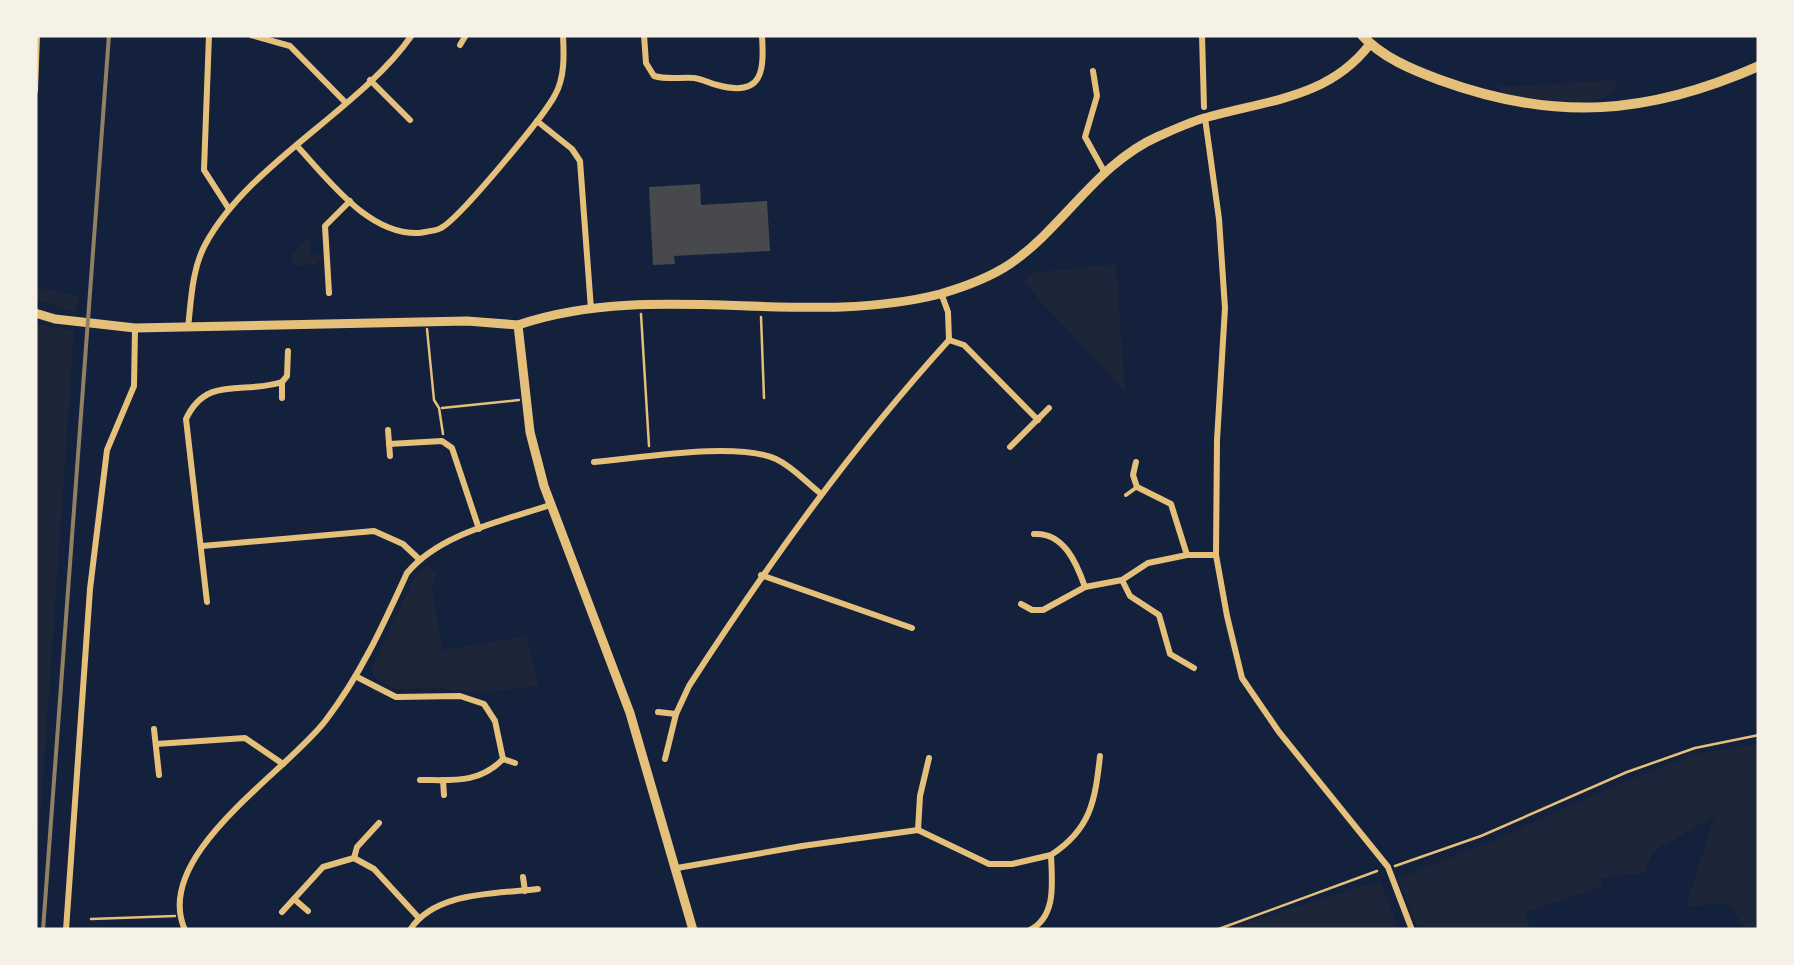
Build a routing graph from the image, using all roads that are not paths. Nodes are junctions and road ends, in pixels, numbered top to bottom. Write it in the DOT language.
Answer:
graph roads {
  1 [pos="36,35"];
  2 [pos="210,35"];
  3 [pos="251,35"];
  4 [pos="412,35"];
  5 [pos="466,35"];
  6 [pos="562,35"];
  7 [pos="644,35"];
  8 [pos="762,35"];
  9 [pos="1202,35"];
  10 [pos="1366,40"];
  11 [pos="460,45"];
  12 [pos="1759,66"];
  13 [pos="1092,72"];
  14 [pos="370,80"];
  15 [pos="35,91"];
  16 [pos="345,102"];
  17 [pos="1205,112"];
  18 [pos="410,120"];
  19 [pos="537,121"];
  20 [pos="298,146"];
  21 [pos="1105,173"];
  22 [pos="350,201"];
  23 [pos="229,208"];
  24 [pos="329,292"];
  25 [pos="941,293"];
  26 [pos="591,309"];
  27 [pos="35,313"];
  28 [pos="518,324"];
  29 [pos="135,328"];
  30 [pos="188,328"];
  31 [pos="949,340"];
  32 [pos="288,351"];
  33 [pos="282,382"];
  34 [pos="282,398"];
  35 [pos="1049,408"];
  36 [pos="1038,420"];
  37 [pos="388,430"];
  38 [pos="389,444"];
  39 [pos="1010,446"];
  40 [pos="390,456"];
  41 [pos="594,462"];
  42 [pos="1136,462"];
  43 [pos="1137,487"];
  44 [pos="820,494"];
  45 [pos="1126,496"];
  46 [pos="550,506"];
  47 [pos="479,529"];
  48 [pos="1034,534"];
  49 [pos="202,546"];
  50 [pos="1187,555"];
  51 [pos="1216,555"];
  52 [pos="419,559"];
  53 [pos="761,575"];
  54 [pos="1122,580"];
  55 [pos="1085,588"];
  56 [pos="207,602"];
  57 [pos="1021,604"];
  58 [pos="912,628"];
  59 [pos="1194,668"];
  60 [pos="357,676"];
  61 [pos="658,712"];
  62 [pos="676,714"];
  63 [pos="154,730"];
  64 [pos="156,744"];
  65 [pos="1100,756"];
  66 [pos="929,758"];
  67 [pos="503,759"];
  68 [pos="665,759"];
  69 [pos="515,763"];
  70 [pos="283,764"];
  71 [pos="159,775"];
  72 [pos="420,780"];
  73 [pos="443,780"];
  74 [pos="444,794"];
  75 [pos="379,823"];
  76 [pos="918,830"];
  77 [pos="1050,855"];
  78 [pos="354,858"];
  79 [pos="677,868"];
  80 [pos="523,877"];
  81 [pos="538,889"];
  82 [pos="525,890"];
  83 [pos="294,899"];
  84 [pos="308,911"];
  85 [pos="282,912"];
  86 [pos="418,917"];
  87 [pos="66,930"];
  88 [pos="185,930"];
  89 [pos="410,930"];
  90 [pos="694,930"];
  91 [pos="1030,930"];
  92 [pos="1412,930"];
  1 -- 15 [label="street"];
  2 -- 23 [label="street"];
  3 -- 16 [label="street"];
  4 -- 14 [label="street"];
  5 -- 11 [label="street"];
  6 -- 19 [label="street"];
  7 -- 8 [label="street"];
  9 -- 17 [label="street"];
  10 -- 12 [label="main road"];
  10 -- 17 [label="main road"];
  13 -- 21 [label="street"];
  14 -- 16 [label="street"];
  14 -- 18 [label="street"];
  16 -- 20 [label="street"];
  17 -- 21 [label="main road"];
  17 -- 51 [label="street"];
  19 -- 22 [label="street"];
  19 -- 26 [label="street"];
  20 -- 22 [label="street"];
  20 -- 23 [label="street"];
  21 -- 25 [label="main road"];
  22 -- 24 [label="street"];
  23 -- 30 [label="street"];
  25 -- 26 [label="main road"];
  25 -- 31 [label="street"];
  26 -- 28 [label="main road"];
  27 -- 29 [label="main road"];
  28 -- 30 [label="main road"];
  28 -- 46 [label="main road"];
  29 -- 30 [label="main road"];
  29 -- 87 [label="street"];
  31 -- 36 [label="street"];
  31 -- 44 [label="street"];
  32 -- 33 [label="street"];
  33 -- 34 [label="street"];
  33 -- 49 [label="street"];
  35 -- 36 [label="street"];
  36 -- 39 [label="street"];
  37 -- 38 [label="street"];
  38 -- 40 [label="street"];
  38 -- 47 [label="street"];
  41 -- 44 [label="street"];
  42 -- 43 [label="street"];
  43 -- 45 [label="lane"];
  43 -- 50 [label="street"];
  44 -- 53 [label="street"];
  46 -- 47 [label="street"];
  46 -- 79 [label="main road"];
  47 -- 52 [label="street"];
  48 -- 55 [label="street"];
  49 -- 52 [label="street"];
  49 -- 56 [label="street"];
  50 -- 51 [label="street"];
  50 -- 54 [label="street"];
  51 -- 92 [label="street"];
  52 -- 60 [label="street"];
  53 -- 58 [label="street"];
  53 -- 62 [label="street"];
  54 -- 55 [label="street"];
  54 -- 59 [label="street"];
  55 -- 57 [label="street"];
  60 -- 67 [label="street"];
  60 -- 70 [label="street"];
  61 -- 62 [label="street"];
  62 -- 68 [label="street"];
  63 -- 64 [label="street"];
  64 -- 70 [label="street"];
  64 -- 71 [label="street"];
  65 -- 77 [label="street"];
  66 -- 76 [label="street"];
  67 -- 69 [label="street"];
  67 -- 73 [label="street"];
  70 -- 88 [label="street"];
  72 -- 73 [label="street"];
  73 -- 74 [label="street"];
  75 -- 78 [label="street"];
  76 -- 77 [label="street"];
  76 -- 79 [label="street"];
  77 -- 91 [label="street"];
  78 -- 83 [label="street"];
  78 -- 86 [label="street"];
  79 -- 90 [label="main road"];
  80 -- 82 [label="street"];
  81 -- 82 [label="street"];
  82 -- 86 [label="street"];
  83 -- 84 [label="street"];
  83 -- 85 [label="street"];
  86 -- 89 [label="street"];
}
